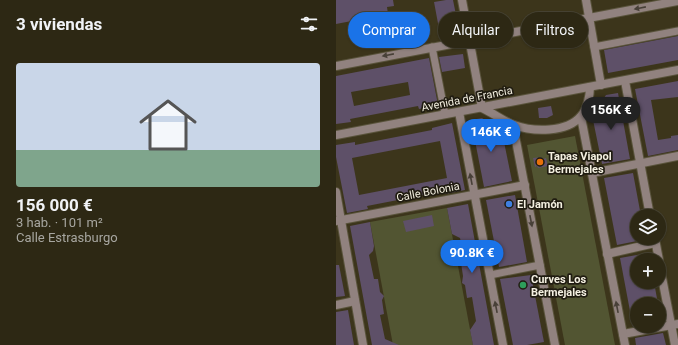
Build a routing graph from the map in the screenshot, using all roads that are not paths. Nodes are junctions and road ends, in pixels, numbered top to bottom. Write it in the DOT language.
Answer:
graph roads {
  1 [pos="462,0"];
  2 [pos="586,0"];
  3 [pos="678,1"];
  4 [pos="464,12"];
  5 [pos="589,18"];
  6 [pos="513,31"];
  7 [pos="678,31"];
  8 [pos="438,46"];
  9 [pos="432,47"];
  10 [pos="594,47"];
  11 [pos="472,48"];
  12 [pos="336,66"];
  13 [pos="678,70"];
  14 [pos="625,81"];
  15 [pos="601,85"];
  16 [pos="590,87"];
  17 [pos="482,108"];
  18 [pos="459,112"];
  19 [pos="445,114"];
  20 [pos="581,116"];
  21 [pos="513,125"];
  22 [pos="336,135"];
  23 [pos="678,156"];
  24 [pos="640,163"];
  25 [pos="592,173"];
  26 [pos="525,185"];
  27 [pos="336,192"];
  28 [pos="474,194"];
  29 [pos="649,209"];
  30 [pos="339,220"];
  31 [pos="640,245"];
  32 [pos="607,254"];
  33 [pos="540,265"];
  34 [pos="490,275"];
  35 [pos="666,289"];
  36 [pos="355,301"];
  37 [pos="336,305"];
  38 [pos="674,324"];
  39 [pos="623,334"];
  40 [pos="363,345"];
  41 [pos="503,345"];
  42 [pos="555,345"];
  43 [pos="625,345"];
  44 [pos="675,345"];
  1 -- 4 [label="street"];
  2 -- 5 [label="street"];
  3 -- 5 [label="street, one-way"];
  5 -- 6 [label="street"];
  5 -- 10 [label="street"];
  7 -- 10 [label="street"];
  8 -- 9 [label="street"];
  9 -- 12 [label="street, one-way"];
  9 -- 19 [label="street"];
  10 -- 15 [label="street"];
  11 -- 17 [label="street"];
  13 -- 14 [label="street, Avenida de Francia"];
  14 -- 15 [label="street, Avenida de Francia"];
  14 -- 24 [label="street"];
  15 -- 16 [label="street, Avenida de Francia"];
  16 -- 17 [label="street, Avenida de Francia"];
  16 -- 20 [label="street"];
  17 -- 18 [label="street, Avenida de Francia"];
  17 -- 21 [label="street"];
  18 -- 19 [label="street, Avenida de Francia"];
  28 -- 18 [label="street, one-way"];
  19 -- 22 [label="street, Avenida de Francia"];
  20 -- 21 [label="street"];
  20 -- 25 [label="street"];
  21 -- 26 [label="street"];
  23 -- 24 [label="street"];
  24 -- 25 [label="street"];
  24 -- 29 [label="street"];
  25 -- 32 [label="street"];
  26 -- 28 [label="street, Calle Bolonia"];
  26 -- 33 [label="street, one-way"];
  27 -- 30 [label="street"];
  28 -- 30 [label="street, Calle Bolonia"];
  28 -- 34 [label="street"];
  30 -- 36 [label="street"];
  31 -- 32 [label="street"];
  39 -- 32 [label="street, one-way"];
  33 -- 34 [label="street"];
  33 -- 42 [label="street"];
  41 -- 34 [label="street, one-way"];
  35 -- 38 [label="street"];
  36 -- 37 [label="street"];
  36 -- 40 [label="street"];
  38 -- 39 [label="street"];
  38 -- 44 [label="street"];
  39 -- 43 [label="street"];
}
